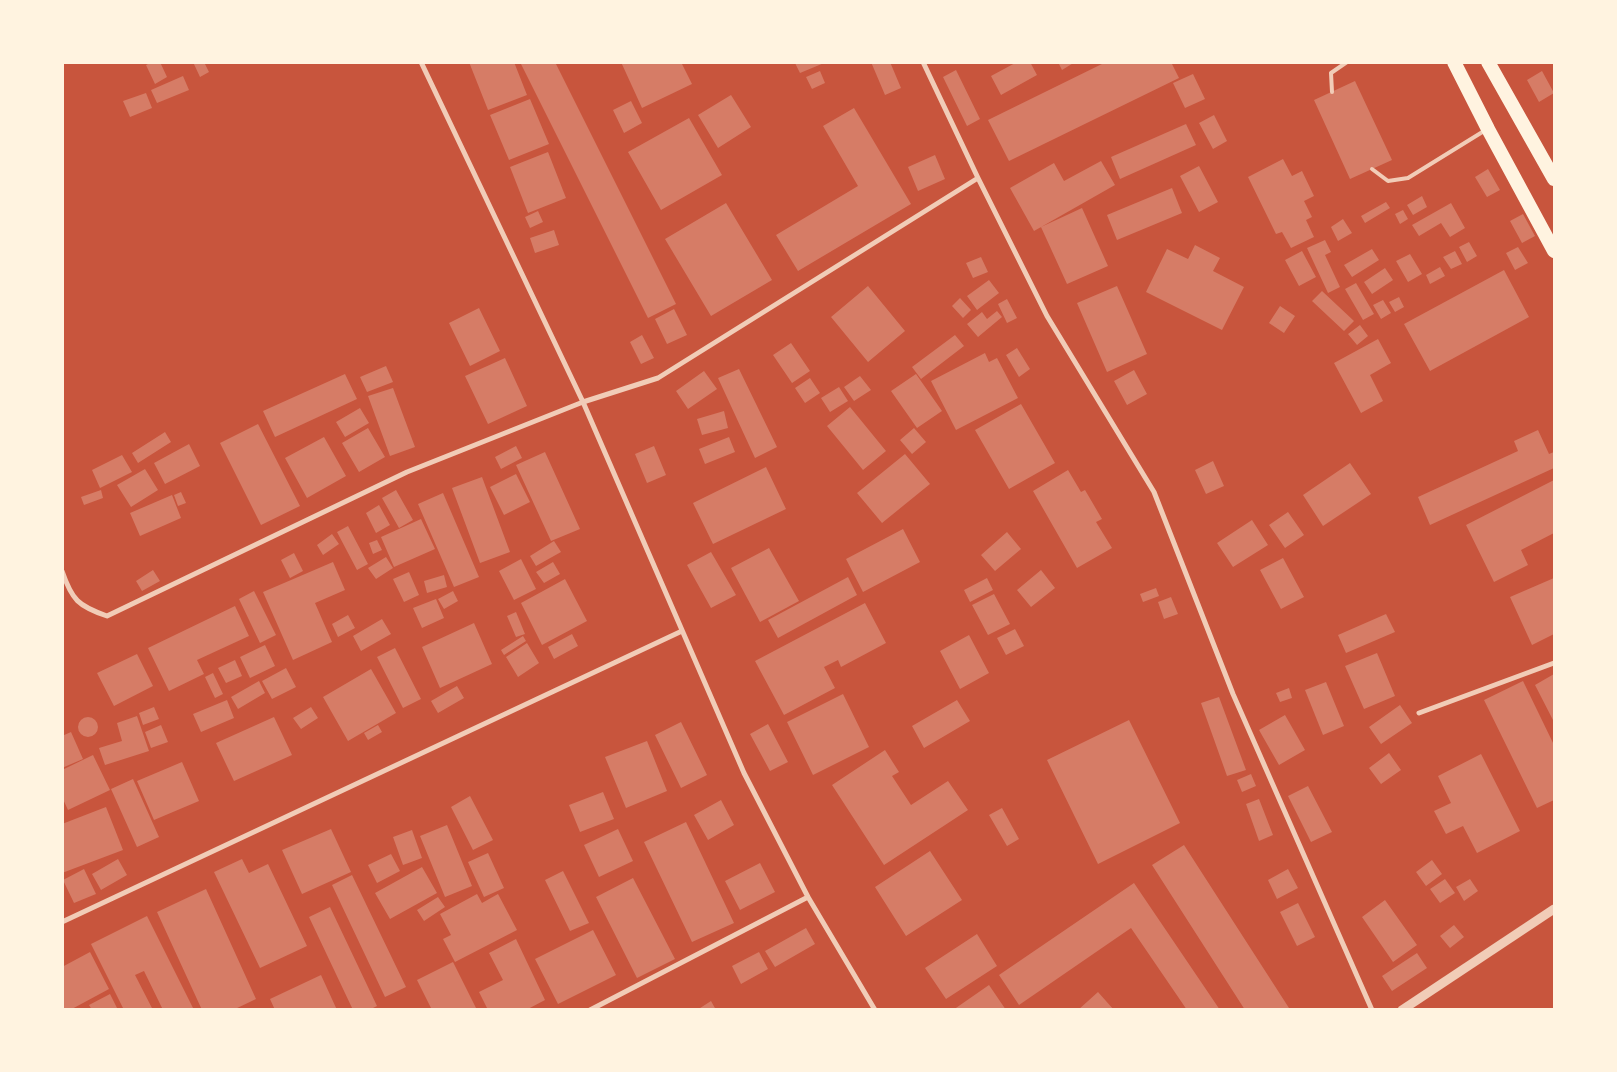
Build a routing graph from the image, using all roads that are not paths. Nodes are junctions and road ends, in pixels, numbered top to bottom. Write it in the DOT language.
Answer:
graph roads {
  1 [pos="421,62"];
  2 [pos="924,62"];
  3 [pos="1347,62"];
  4 [pos="1454,62"];
  5 [pos="1488,62"];
  6 [pos="1332,92"];
  7 [pos="1488,129"];
  8 [pos="1372,169"];
  9 [pos="978,178"];
  10 [pos="1554,179"];
  11 [pos="1554,251"];
  12 [pos="583,402"];
  13 [pos="62,571"];
  14 [pos="682,631"];
  15 [pos="1554,663"];
  16 [pos="1419,713"];
  17 [pos="808,897"];
  18 [pos="1554,909"];
  19 [pos="62,922"];
  20 [pos="590,1010"];
  21 [pos="875,1010"];
  22 [pos="1372,1010"];
  23 [pos="1402,1010"];
  1 -- 12 [label="street"];
  2 -- 9 [label="street"];
  3 -- 6 [label="lane"];
  4 -- 7 [label="highway"];
  5 -- 10 [label="highway"];
  7 -- 8 [label="lane"];
  7 -- 11 [label="highway"];
  9 -- 12 [label="street"];
  9 -- 22 [label="street"];
  12 -- 13 [label="street"];
  12 -- 14 [label="street"];
  14 -- 17 [label="street"];
  14 -- 19 [label="street"];
  15 -- 16 [label="street"];
  17 -- 20 [label="street"];
  17 -- 21 [label="street"];
  18 -- 23 [label="street"];
}
